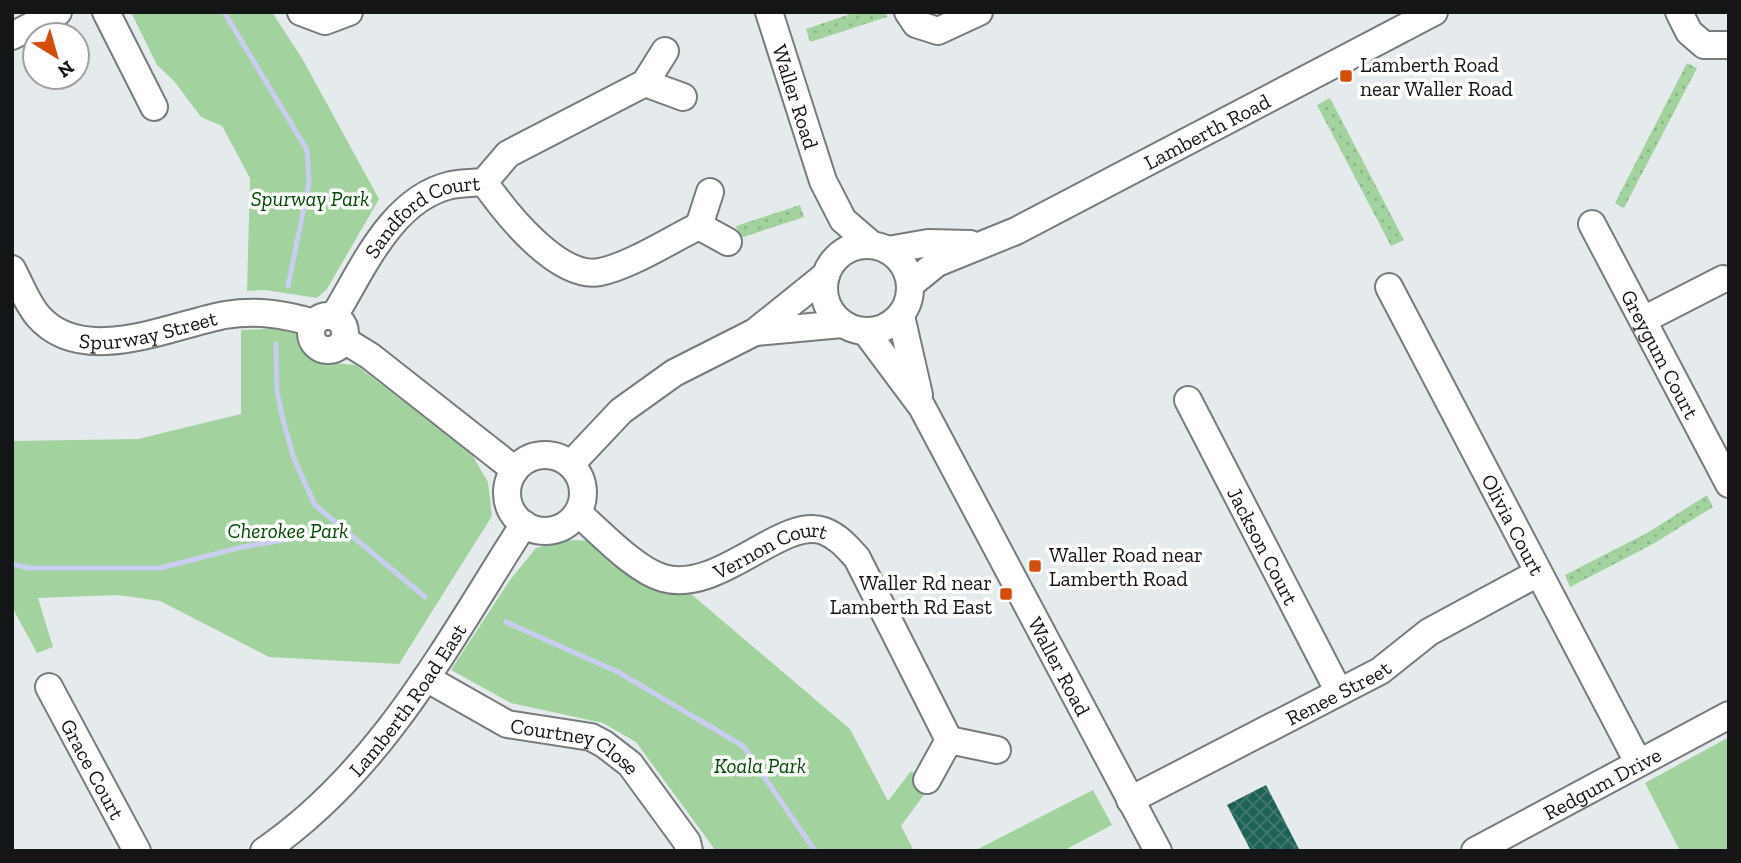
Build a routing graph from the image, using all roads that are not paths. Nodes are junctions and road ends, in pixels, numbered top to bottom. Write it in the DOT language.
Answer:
graph roads {
  1 [pos="58,12"];
  2 [pos="106,12"];
  3 [pos="301,12"];
  4 [pos="349,12"];
  5 [pos="769,12"];
  6 [pos="908,12"];
  7 [pos="979,12"];
  8 [pos="1434,12"];
  9 [pos="1679,12"];
  10 [pos="12,36"];
  11 [pos="1729,45"];
  12 [pos="665,51"];
  13 [pos="645,83"];
  14 [pos="683,97"];
  15 [pos="154,107"];
  16 [pos="823,181"];
  17 [pos="484,182"];
  18 [pos="710,192"];
  19 [pos="1592,224"];
  20 [pos="699,226"];
  21 [pos="729,242"];
  22 [pos="978,245"];
  23 [pos="880,247"];
  24 [pos="830,268"];
  25 [pos="12,269"];
  26 [pos="1727,277"];
  27 [pos="911,284"];
  28 [pos="1389,287"];
  29 [pos="901,316"];
  30 [pos="1643,320"];
  31 [pos="331,327"];
  32 [pos="854,328"];
  33 [pos="755,332"];
  34 [pos="1188,400"];
  35 [pos="922,407"];
  36 [pos="571,464"];
  37 [pos="514,470"];
  38 [pos="1729,484"];
  39 [pos="578,513"];
  40 [pos="524,524"];
  41 [pos="1538,573"];
  42 [pos="426,678"];
  43 [pos="49,687"];
  44 [pos="1339,692"];
  45 [pos="1729,715"];
  46 [pos="949,740"];
  47 [pos="997,750"];
  48 [pos="1638,762"];
  49 [pos="927,780"];
  50 [pos="1130,800"];
  51 [pos="137,851"];
  52 [pos="264,851"];
  53 [pos="690,851"];
  54 [pos="1158,851"];
  55 [pos="1475,851"];
  1 -- 10 [label="street"];
  2 -- 15 [label="street"];
  3 -- 4 [label="street"];
  5 -- 16 [label="street, Waller Road"];
  6 -- 7 [label="street"];
  8 -- 22 [label="street, Lamberth Road"];
  9 -- 11 [label="street"];
  12 -- 13 [label="street"];
  13 -- 14 [label="street"];
  13 -- 17 [label="street, Sandford Court"];
  16 -- 23 [label="street, Waller Road"];
  16 -- 24 [label="street, Waller Road"];
  17 -- 20 [label="street"];
  17 -- 31 [label="street, Sandford Court"];
  18 -- 20 [label="street"];
  19 -- 30 [label="street, Greygum Court"];
  20 -- 21 [label="street"];
  22 -- 23 [label="street, Lamberth Road"];
  22 -- 27 [label="street, Lamberth Road"];
  23 -- 24 [label="street"];
  23 -- 27 [label="street"];
  24 -- 32 [label="street"];
  24 -- 33 [label="street"];
  25 -- 31 [label="street, Spurway Street"];
  26 -- 30 [label="street"];
  27 -- 29 [label="street"];
  28 -- 41 [label="street, Olivia Court"];
  29 -- 32 [label="street"];
  29 -- 35 [label="street, Waller Road"];
  30 -- 38 [label="street, Greygum Court"];
  31 -- 37 [label="street, Spurway Street"];
  32 -- 33 [label="street"];
  32 -- 35 [label="street, Waller Road"];
  33 -- 36 [label="street"];
  34 -- 44 [label="street, Jackson Court"];
  35 -- 50 [label="street, Waller Road"];
  36 -- 37 [label="street"];
  36 -- 39 [label="street"];
  37 -- 40 [label="street"];
  39 -- 40 [label="street"];
  39 -- 46 [label="street, Vernon Court"];
  40 -- 42 [label="street, Lamberth Road East"];
  41 -- 44 [label="street, Renee Street"];
  41 -- 48 [label="street, Olivia Court"];
  42 -- 52 [label="street, Lamberth Road East"];
  42 -- 53 [label="street, Courtney Close"];
  43 -- 51 [label="street, Grace Court"];
  44 -- 50 [label="street, Renee Street"];
  45 -- 48 [label="street, Redgum Drive"];
  46 -- 47 [label="street"];
  46 -- 49 [label="street"];
  48 -- 55 [label="street, Redgum Drive"];
  50 -- 54 [label="street, Waller Road"];
}
